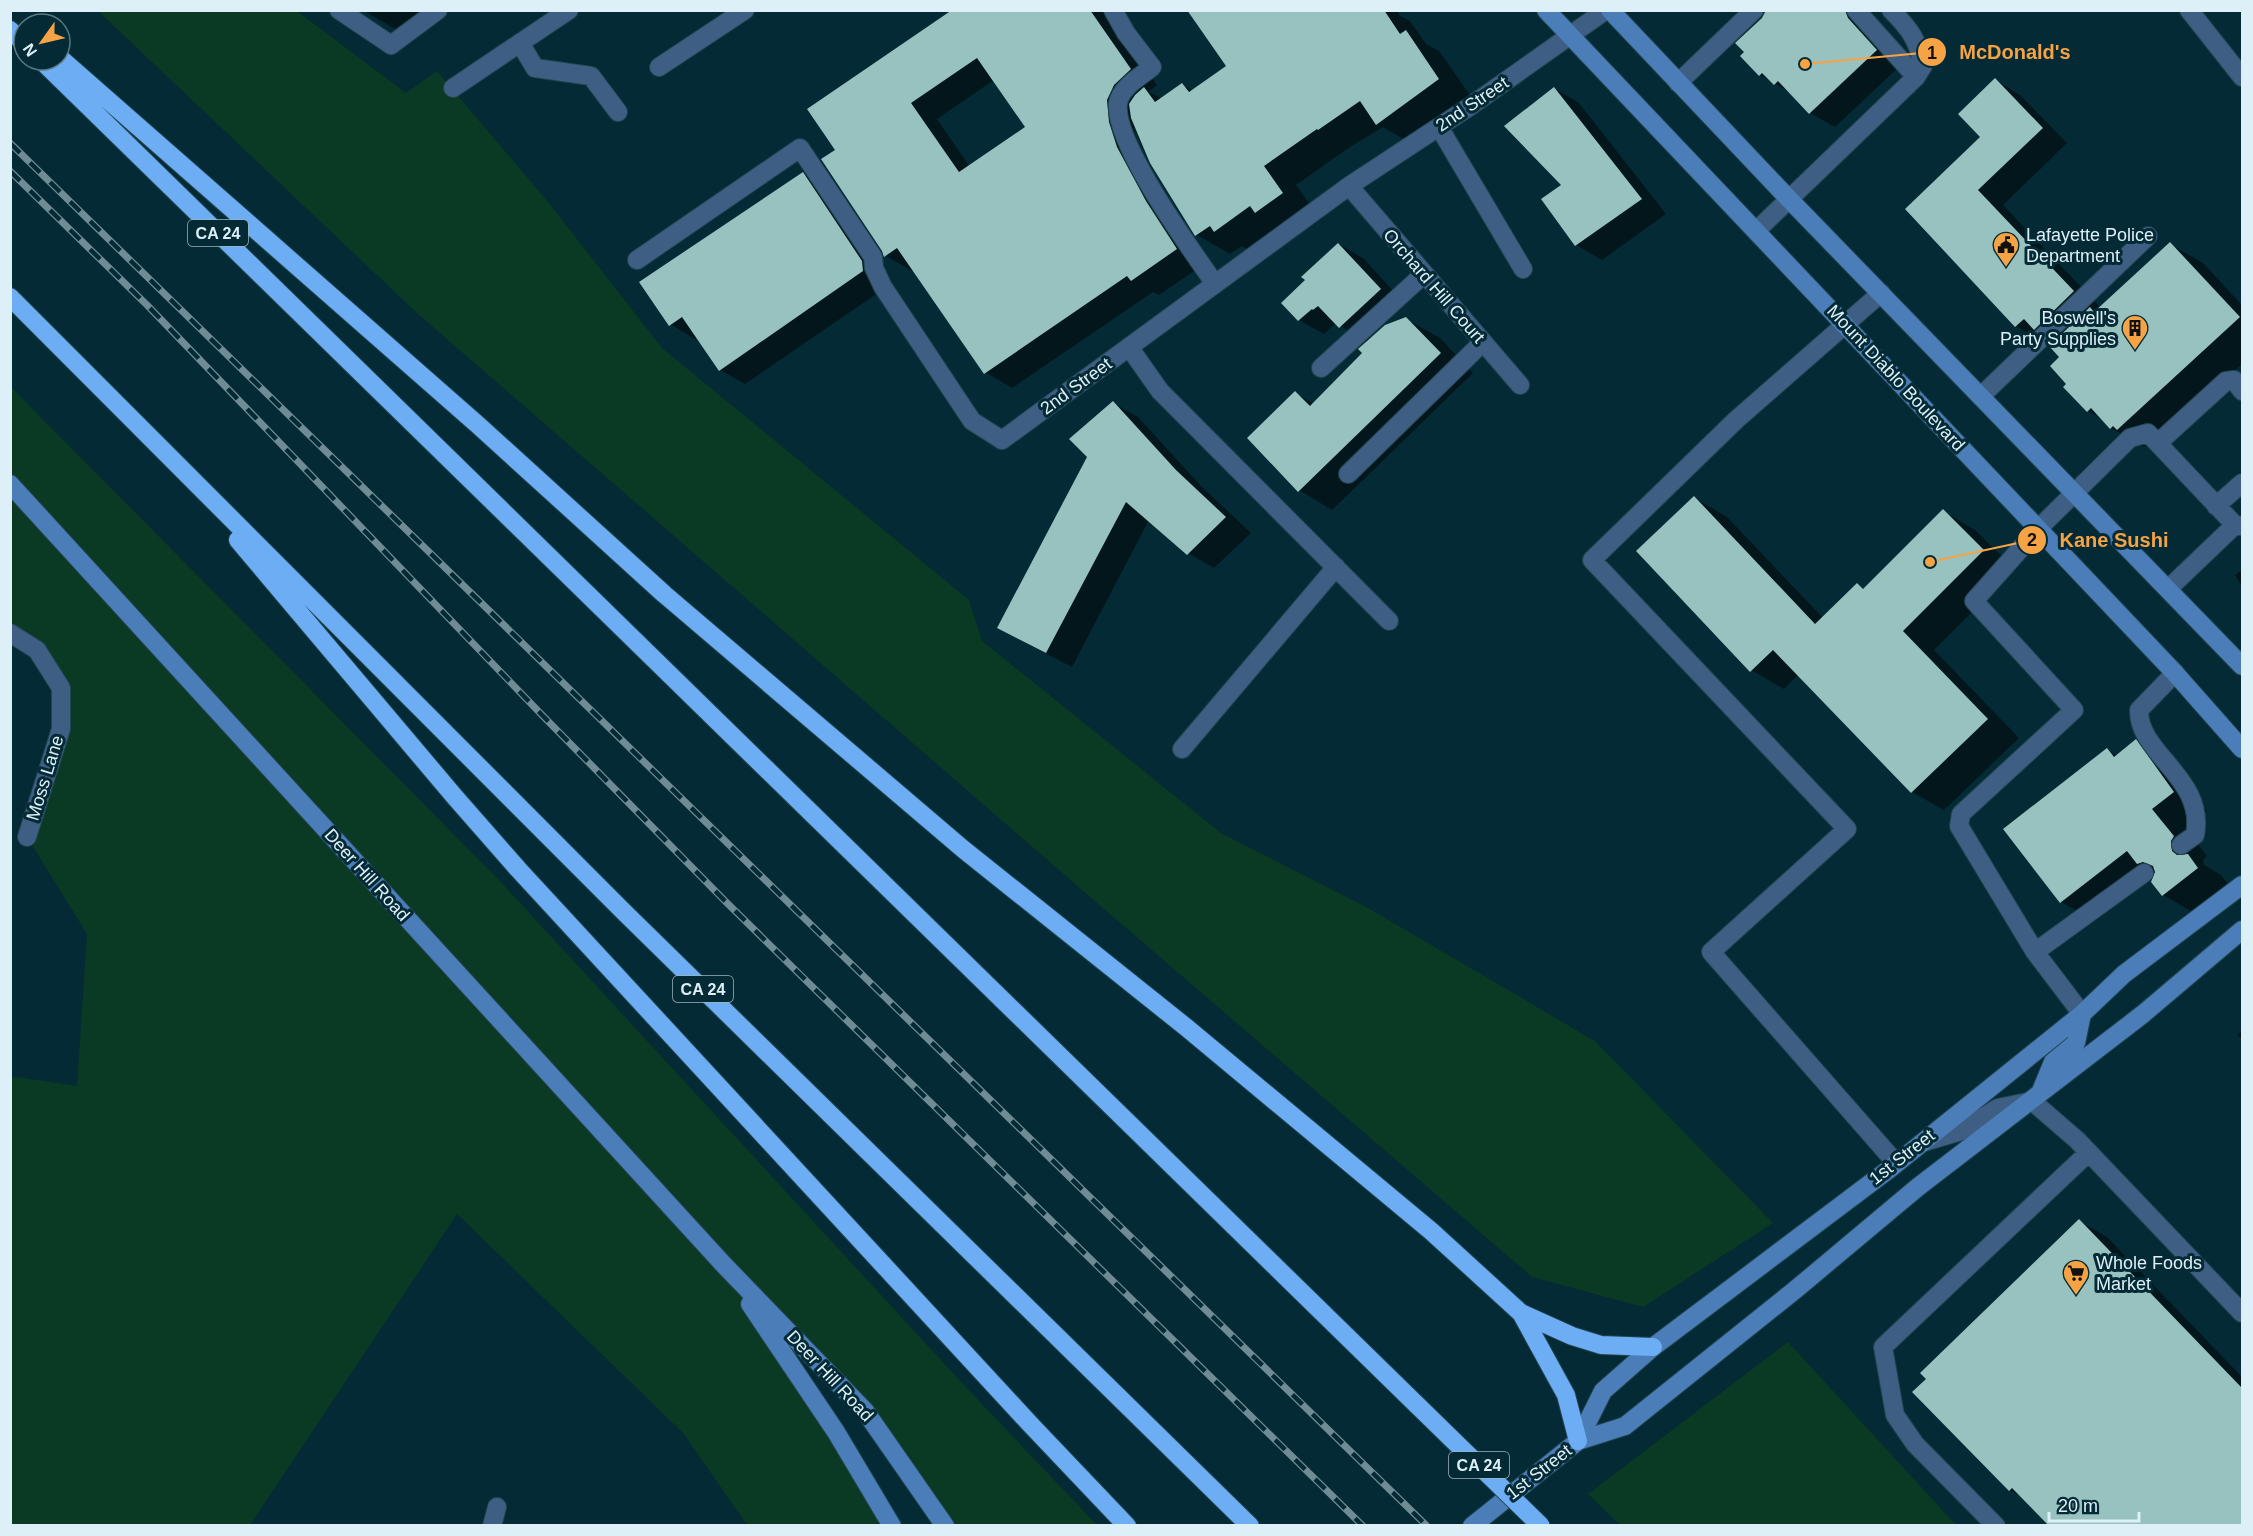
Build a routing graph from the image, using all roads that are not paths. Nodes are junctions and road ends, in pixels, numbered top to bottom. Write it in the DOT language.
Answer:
graph roads {
  1 [pos="339,10"];
  2 [pos="438,10"];
  3 [pos="569,10"];
  4 [pos="745,10"];
  5 [pos="1113,10"];
  6 [pos="1546,10"];
  7 [pos="1608,10"];
  8 [pos="1754,10"];
  9 [pos="1856,10"];
  10 [pos="1891,10"];
  11 [pos="2188,10"];
  12 [pos="1570,36"];
  13 [pos="520,43"];
  14 [pos="659,67"];
  15 [pos="60,72"];
  16 [pos="71,72"];
  17 [pos="1916,77"];
  18 [pos="2242,77"];
  19 [pos="1678,83"];
  20 [pos="453,88"];
  21 [pos="618,112"];
  22 [pos="1438,127"];
  23 [pos="1349,186"];
  24 [pos="1788,198"];
  25 [pos="1757,230"];
  26 [pos="2148,236"];
  27 [pos="637,260"];
  28 [pos="1523,269"];
  29 [pos="1424,274"];
  30 [pos="1215,284"];
  31 [pos="1881,293"];
  32 [pos="10,297"];
  33 [pos="1845,323"];
  34 [pos="1483,342"];
  35 [pos="1129,347"];
  36 [pos="1321,368"];
  37 [pos="1520,385"];
  38 [pos="2242,390"];
  39 [pos="1981,396"];
  40 [pos="2158,443"];
  41 [pos="160,447"];
  42 [pos="1348,474"];
  43 [pos="2242,483"];
  44 [pos="10,484"];
  45 [pos="2075,493"];
  46 [pos="2216,506"];
  47 [pos="2239,525"];
  48 [pos="2039,528"];
  49 [pos="1336,567"];
  50 [pos="2168,589"];
  51 [pos="1389,621"];
  52 [pos="10,633"];
  53 [pos="2242,666"];
  54 [pos="2175,673"];
  55 [pos="1182,749"];
  56 [pos="2242,749"];
  57 [pos="27,837"];
  58 [pos="2181,845"];
  59 [pos="2144,873"];
  60 [pos="2242,885"];
  61 [pos="2242,930"];
  62 [pos="2035,952"];
  63 [pos="2082,1014"];
  64 [pos="2036,1097"];
  65 [pos="1919,1143"];
  66 [pos="2088,1153"];
  67 [pos="1896,1163"];
  68 [pos="724,1265"];
  69 [pos="1521,1313"];
  70 [pos="2242,1313"];
  71 [pos="1653,1347"];
  72 [pos="1578,1441"];
  73 [pos="497,1507"];
  74 [pos="492,1526"];
  75 [pos="892,1526"];
  76 [pos="945,1526"];
  77 [pos="1127,1526"];
  78 [pos="1251,1526"];
  79 [pos="1472,1526"];
  80 [pos="1541,1526"];
  81 [pos="1995,1526"];
  1 -- 2 [label="street"];
  3 -- 13 [label="street"];
  4 -- 14 [label="street"];
  5 -- 30 [label="street"];
  6 -- 12 [label="street, Mount Diablo Boulevard"];
  7 -- 12 [label="street, 2nd Street"];
  7 -- 19 [label="street"];
  8 -- 19 [label="street"];
  9 -- 17 [label="street"];
  10 -- 17 [label="street"];
  11 -- 18 [label="street"];
  12 -- 22 [label="street, 2nd Street"];
  12 -- 25 [label="street, Mount Diablo Boulevard"];
  13 -- 20 [label="street"];
  13 -- 21 [label="street"];
  15 -- 80 [label="highway, CA 24, bridge"];
  16 -- 69 [label="highway"];
  17 -- 24 [label="street"];
  19 -- 24 [label="street"];
  22 -- 23 [label="street, 2nd Street"];
  22 -- 28 [label="street"];
  23 -- 29 [label="street, Orchard Hill Court"];
  23 -- 30 [label="street, 2nd Street"];
  24 -- 25 [label="street"];
  24 -- 31 [label="street"];
  25 -- 33 [label="street, Mount Diablo Boulevard"];
  26 -- 39 [label="street"];
  27 -- 35 [label="street, 2nd Street"];
  29 -- 34 [label="street, Orchard Hill Court"];
  29 -- 36 [label="street"];
  30 -- 35 [label="street, 2nd Street"];
  31 -- 33 [label="street"];
  31 -- 39 [label="street"];
  32 -- 41 [label="highway, CA 24"];
  33 -- 48 [label="street, Mount Diablo Boulevard"];
  33 -- 67 [label="street"];
  34 -- 37 [label="street, Orchard Hill Court"];
  34 -- 42 [label="street"];
  35 -- 49 [label="street"];
  38 -- 40 [label="street"];
  39 -- 45 [label="street"];
  40 -- 45 [label="street"];
  40 -- 46 [label="street"];
  41 -- 77 [label="highway"];
  41 -- 78 [label="highway, CA 24"];
  43 -- 46 [label="street"];
  44 -- 68 [label="street, Deer Hill Road"];
  45 -- 48 [label="street"];
  45 -- 50 [label="street"];
  46 -- 47 [label="street"];
  47 -- 50 [label="street"];
  48 -- 54 [label="street, Mount Diablo Boulevard"];
  48 -- 62 [label="street"];
  49 -- 51 [label="street"];
  49 -- 55 [label="street"];
  50 -- 53 [label="street"];
  52 -- 57 [label="street, Moss Lane"];
  54 -- 56 [label="street, Mount Diablo Boulevard"];
  54 -- 58 [label="street"];
  59 -- 62 [label="street"];
  60 -- 63 [label="street, 1st Street"];
  61 -- 64 [label="street, 1st Street"];
  62 -- 63 [label="street"];
  63 -- 64 [label="street"];
  63 -- 65 [label="street, 1st Street"];
  64 -- 65 [label="street"];
  64 -- 66 [label="street"];
  64 -- 72 [label="street, 1st Street"];
  65 -- 67 [label="street, 1st Street"];
  66 -- 70 [label="street"];
  66 -- 81 [label="street"];
  67 -- 71 [label="street, 1st Street"];
  68 -- 75 [label="street, Deer Hill Road"];
  68 -- 76 [label="street, Deer Hill Road"];
  69 -- 71 [label="highway"];
  69 -- 72 [label="highway"];
  71 -- 72 [label="street, 1st Street"];
  72 -- 79 [label="street, 1st Street"];
  73 -- 74 [label="street"];
}
